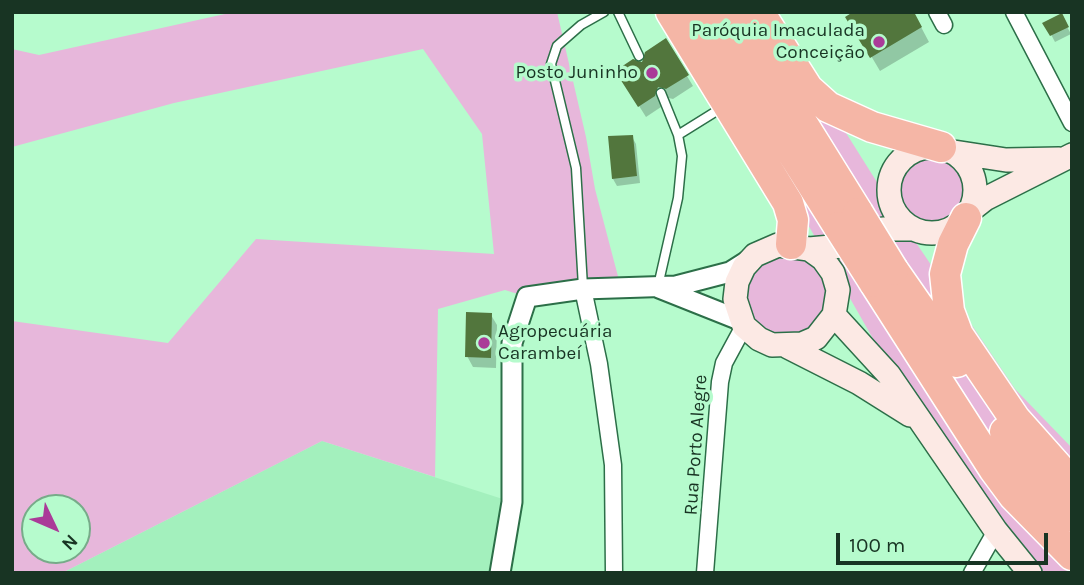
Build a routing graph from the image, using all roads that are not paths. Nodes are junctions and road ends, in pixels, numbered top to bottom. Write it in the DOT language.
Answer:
graph roads {
  1 [pos="604,12"];
  2 [pos="618,12"];
  3 [pos="671,12"];
  4 [pos="705,12"];
  5 [pos="733,12"];
  6 [pos="759,12"];
  7 [pos="1014,12"];
  8 [pos="639,56"];
  9 [pos="661,93"];
  10 [pos="729,104"];
  11 [pos="1072,123"];
  12 [pos="678,135"];
  13 [pos="947,149"];
  14 [pos="1067,157"];
  15 [pos="888,187"];
  16 [pos="969,214"];
  17 [pos="850,229"];
  18 [pos="883,229"];
  19 [pos="912,229"];
  20 [pos="800,247"];
  21 [pos="755,255"];
  22 [pos="883,276"];
  23 [pos="658,288"];
  24 [pos="583,289"];
  25 [pos="838,290"];
  26 [pos="834,315"];
  27 [pos="743,323"];
  28 [pos="788,347"];
  29 [pos="920,421"];
  30 [pos="1072,483"];
  31 [pos="1072,516"];
  32 [pos="996,531"];
  33 [pos="1072,555"];
  34 [pos="500,573"];
  35 [pos="614,573"];
  36 [pos="705,573"];
  37 [pos="972,573"];
  38 [pos="1030,573"];
  1 -- 24 [label="lane"];
  2 -- 8 [label="lane"];
  3 -- 10 [label="highway"];
  4 -- 17 [label="highway"];
  5 -- 17 [label="highway"];
  6 -- 13 [label="highway"];
  7 -- 11 [label="street"];
  9 -- 12 [label="lane"];
  10 -- 12 [label="lane"];
  10 -- 20 [label="highway"];
  12 -- 23 [label="lane"];
  13 -- 14 [label="main road"];
  13 -- 15 [label="main road"];
  13 -- 16 [label="main road"];
  14 -- 16 [label="main road"];
  15 -- 18 [label="main road"];
  15 -- 19 [label="main road"];
  16 -- 19 [label="main road"];
  16 -- 30 [label="highway"];
  17 -- 18 [label="main road"];
  17 -- 20 [label="main road"];
  17 -- 22 [label="highway, bridge"];
  17 -- 25 [label="main road"];
  18 -- 19 [label="main road"];
  20 -- 21 [label="main road"];
  20 -- 25 [label="main road"];
  21 -- 23 [label="street"];
  21 -- 27 [label="main road"];
  22 -- 31 [label="highway"];
  22 -- 33 [label="highway"];
  23 -- 24 [label="street"];
  23 -- 27 [label="street"];
  24 -- 34 [label="street"];
  24 -- 35 [label="street"];
  25 -- 26 [label="main road"];
  26 -- 28 [label="main road"];
  26 -- 29 [label="main road"];
  27 -- 28 [label="main road"];
  27 -- 36 [label="street, Rua Porto Alegre"];
  28 -- 29 [label="main road"];
  29 -- 32 [label="main road"];
  32 -- 37 [label="street"];
  32 -- 38 [label="main road"];
}
